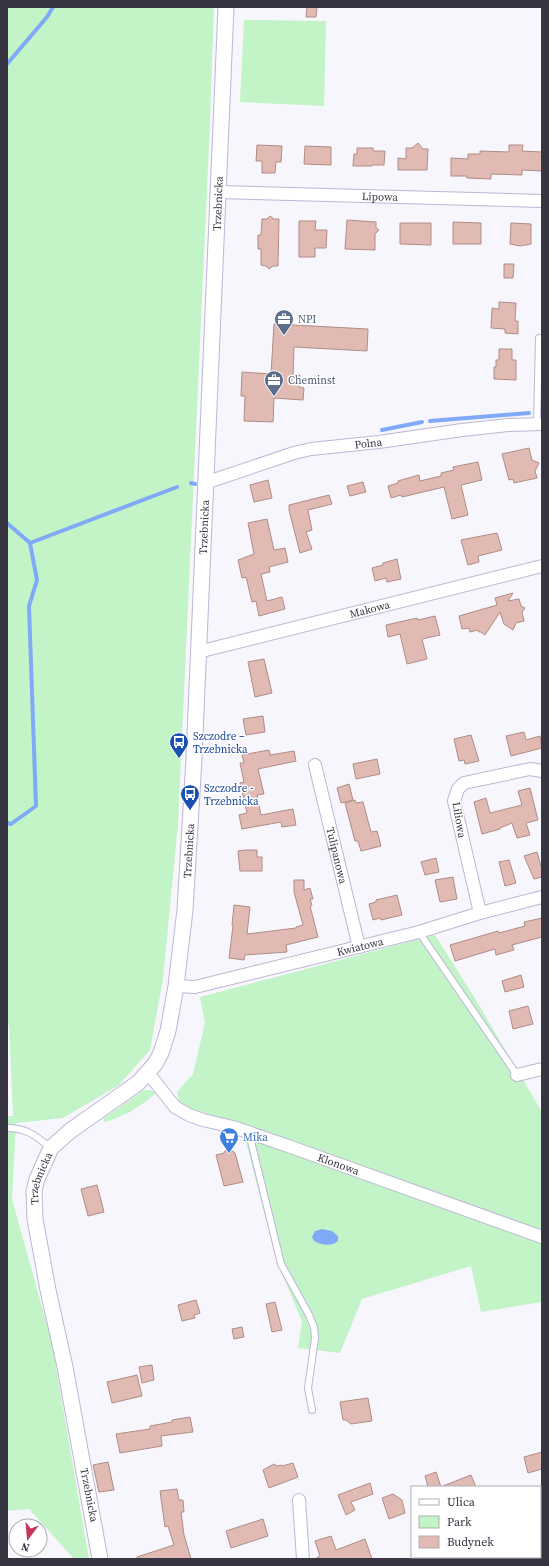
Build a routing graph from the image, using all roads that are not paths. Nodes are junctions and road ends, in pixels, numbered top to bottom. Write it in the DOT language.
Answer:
graph roads {
  1 [pos="226,7"];
  2 [pos="218,192"];
  3 [pos="542,201"];
  4 [pos="539,338"];
  5 [pos="539,424"];
  6 [pos="205,483"];
  7 [pos="542,566"];
  8 [pos="198,652"];
  9 [pos="315,765"];
  10 [pos="542,772"];
  11 [pos="542,897"];
  12 [pos="480,913"];
  13 [pos="419,932"];
  14 [pos="359,947"];
  15 [pos="176,986"];
  16 [pos="542,1069"];
  17 [pos="148,1074"];
  18 [pos="517,1075"];
  19 [pos="7,1128"];
  20 [pos="249,1132"];
  21 [pos="51,1148"];
  22 [pos="542,1237"];
  23 [pos="312,1410"];
  24 [pos="299,1500"];
  25 [pos="100,1559"];
  26 [pos="303,1559"];
  1 -- 2 [label="street, Trzebnicka"];
  2 -- 3 [label="street, Lipowa"];
  2 -- 6 [label="street, Trzebnicka"];
  4 -- 5 [label="lane, Polna"];
  5 -- 6 [label="street, Polna"];
  6 -- 8 [label="street, Trzebnicka"];
  7 -- 8 [label="street, Makowa"];
  8 -- 15 [label="street, Trzebnicka"];
  9 -- 14 [label="street, Tulipanowa"];
  10 -- 12 [label="street, Liliowa"];
  11 -- 12 [label="street, Kwiatowa"];
  12 -- 13 [label="street, Kwiatowa"];
  13 -- 14 [label="street, Kwiatowa"];
  13 -- 18 [label="lane"];
  14 -- 15 [label="street, Kwiatowa"];
  15 -- 17 [label="street, Trzebnicka"];
  16 -- 18 [label="street"];
  17 -- 20 [label="street, Klonowa"];
  17 -- 21 [label="street, Trzebnicka"];
  19 -- 21 [label="lane"];
  20 -- 22 [label="street, Klonowa"];
  20 -- 23 [label="lane"];
  21 -- 25 [label="street, Trzebnicka"];
  24 -- 26 [label="street"];
}
